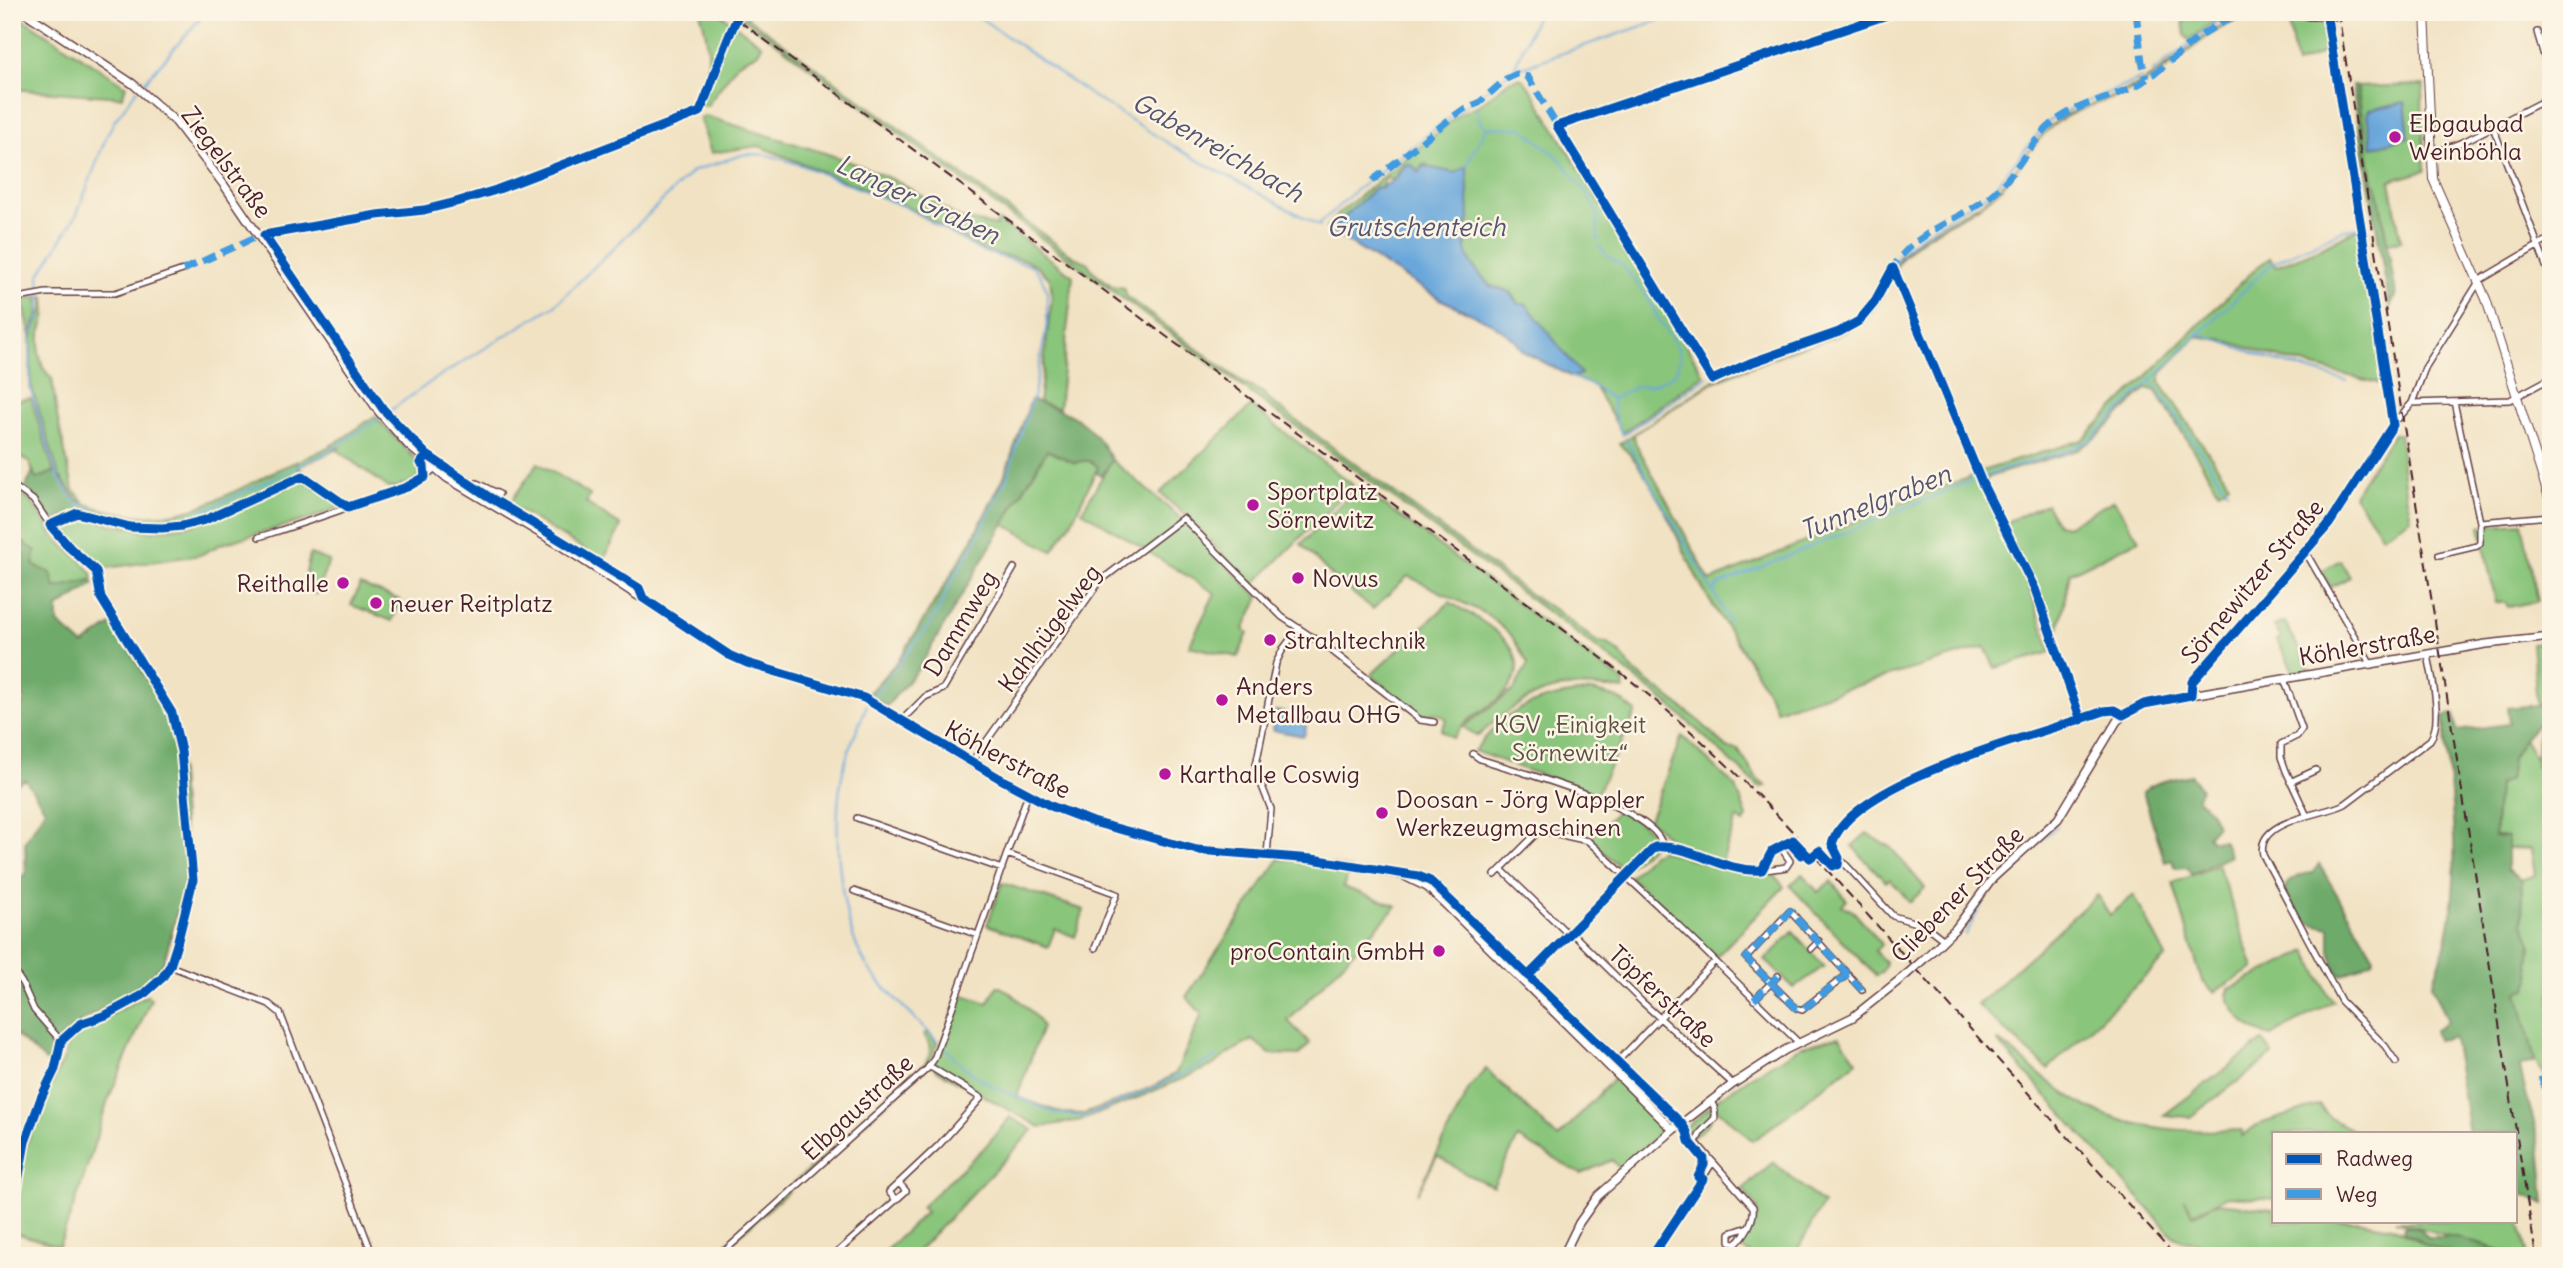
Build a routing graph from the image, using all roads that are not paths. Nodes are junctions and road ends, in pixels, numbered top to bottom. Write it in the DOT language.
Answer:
graph roads {
  1 [pos="24,12"];
  2 [pos="2351,12"];
  3 [pos="2425,12"];
  4 [pos="2316,14"];
  5 [pos="2308,18"];
  6 [pos="2537,32"];
  7 [pos="2551,80"];
  8 [pos="2551,97"];
  9 [pos="2493,127"];
  10 [pos="2431,154"];
  11 [pos="2551,238"];
  12 [pos="2538,246"];
  13 [pos="183,270"];
  14 [pos="2551,279"];
  15 [pos="2480,280"];
  16 [pos="12,299"];
  17 [pos="2551,378"];
  18 [pos="2516,398"];
  19 [pos="2454,402"];
  20 [pos="2412,403"];
  21 [pos="379,412"];
  22 [pos="434,468"];
  23 [pos="477,483"];
  24 [pos="12,485"];
  25 [pos="490,488"];
  26 [pos="499,494"];
  27 [pos="481,499"];
  28 [pos="2551,504"];
  29 [pos="2551,516"];
  30 [pos="2480,522"];
  31 [pos="258,537"];
  32 [pos="2305,551"];
  33 [pos="2439,555"];
  34 [pos="1014,568"];
  35 [pos="1300,628"];
  36 [pos="2551,637"];
  37 [pos="2428,655"];
  38 [pos="2371,665"];
  39 [pos="2284,679"];
  40 [pos="2191,695"];
  41 [pos="2123,715"];
  42 [pos="902,720"];
  43 [pos="1434,722"];
  44 [pos="1473,754"];
  45 [pos="971,763"];
  46 [pos="2316,770"];
  47 [pos="2290,782"];
  48 [pos="1028,794"];
  49 [pos="2306,814"];
  50 [pos="857,818"];
  51 [pos="1663,847"];
  52 [pos="1007,854"];
  53 [pos="1268,855"];
  54 [pos="1002,869"];
  55 [pos="1501,869"];
  56 [pos="1762,870"];
  57 [pos="1495,875"];
  58 [pos="1625,875"];
  59 [pos="854,891"];
  60 [pos="1569,933"];
  61 [pos="978,935"];
  62 [pos="1944,940"];
  63 [pos="1819,941"];
  64 [pos="1096,948"];
  65 [pos="1811,948"];
  66 [pos="1715,961"];
  67 [pos="170,966"];
  68 [pos="12,968"];
  69 [pos="1847,974"];
  70 [pos="1778,976"];
  71 [pos="1523,981"];
  72 [pos="1771,983"];
  73 [pos="1862,990"];
  74 [pos="1754,1000"];
  75 [pos="1660,1018"];
  76 [pos="61,1041"];
  77 [pos="1798,1042"];
  78 [pos="2396,1062"];
  79 [pos="929,1066"];
  80 [pos="1612,1067"];
  81 [pos="1733,1084"];
  82 [pos="1711,1101"];
  83 [pos="1673,1130"];
  84 [pos="1713,1162"];
  85 [pos="899,1183"];
  86 [pos="896,1200"];
  87 [pos="12,1214"];
  88 [pos="1748,1227"];
  89 [pos="723,1255"];
  90 [pos="373,1256"];
  91 [pos="833,1256"];
  92 [pos="1563,1256"];
  93 [pos="1652,1256"];
  1 -- 21 [label="street, Ziegelstraße"];
  2 -- 4 [label="street"];
  3 -- 10 [label="main road"];
  4 -- 5 [label="street"];
  6 -- 7 [label="street"];
  8 -- 9 [label="street"];
  9 -- 10 [label="street"];
  9 -- 12 [label="street"];
  10 -- 15 [label="main road"];
  11 -- 12 [label="street"];
  12 -- 14 [label="street"];
  12 -- 15 [label="street"];
  13 -- 16 [label="street"];
  15 -- 18 [label="main road"];
  15 -- 20 [label="street, Sörnewitzer Straße"];
  17 -- 18 [label="street"];
  18 -- 19 [label="street"];
  18 -- 28 [label="main road"];
  19 -- 20 [label="street"];
  19 -- 30 [label="street"];
  20 -- 32 [label="street, Sörnewitzer Straße"];
  21 -- 22 [label="street, Köhlerstraße"];
  22 -- 27 [label="street, Köhlerstraße"];
  22 -- 31 [label="street"];
  23 -- 25 [label="street"];
  24 -- 67 [label="street"];
  25 -- 26 [label="street"];
  25 -- 27 [label="street"];
  27 -- 42 [label="street, Köhlerstraße"];
  29 -- 30 [label="street"];
  30 -- 33 [label="street"];
  32 -- 38 [label="street"];
  32 -- 40 [label="street, Sörnewitzer Straße"];
  34 -- 42 [label="street, Dammweg"];
  35 -- 43 [label="street"];
  35 -- 45 [label="street, Kahlhügelweg"];
  35 -- 53 [label="street"];
  36 -- 37 [label="street, Köhlerstraße"];
  37 -- 38 [label="street, Köhlerstraße"];
  37 -- 49 [label="street"];
  38 -- 39 [label="street, Köhlerstraße"];
  39 -- 40 [label="street, Köhlerstraße"];
  39 -- 47 [label="street"];
  40 -- 41 [label="street, Sörnewitzer Straße"];
  41 -- 62 [label="street, Cliebener Straße"];
  41 -- 62 [label="street, Sörnewitzer Straße"];
  42 -- 45 [label="street, Köhlerstraße"];
  44 -- 51 [label="street"];
  45 -- 48 [label="street, Köhlerstraße"];
  46 -- 47 [label="street"];
  47 -- 49 [label="street"];
  48 -- 52 [label="street, Elbgaustraße"];
  48 -- 53 [label="street, Köhlerstraße"];
  49 -- 78 [label="street"];
  50 -- 54 [label="street"];
  51 -- 56 [label="street"];
  51 -- 58 [label="street"];
  52 -- 54 [label="street, Elbgaustraße"];
  52 -- 64 [label="street"];
  53 -- 71 [label="street, Köhlerstraße"];
  54 -- 61 [label="street, Elbgaustraße"];
  55 -- 57 [label="street"];
  55 -- 58 [label="street"];
  55 -- 60 [label="street, Töpferstraße"];
  56 -- 56 [label="street"];
  58 -- 60 [label="street"];
  58 -- 66 [label="street"];
  59 -- 61 [label="street"];
  60 -- 71 [label="street"];
  60 -- 75 [label="street, Töpferstraße"];
  61 -- 79 [label="street, Elbgaustraße"];
  62 -- 77 [label="street, Cliebener Straße, bridge"];
  63 -- 65 [label="street"];
  63 -- 69 [label="street"];
  63 -- 72 [label="street"];
  66 -- 74 [label="street"];
  66 -- 75 [label="street"];
  67 -- 76 [label="street"];
  67 -- 90 [label="street"];
  68 -- 76 [label="street"];
  69 -- 72 [label="street"];
  69 -- 73 [label="street"];
  70 -- 72 [label="street"];
  71 -- 80 [label="street, Köhlerstraße"];
  72 -- 74 [label="street"];
  74 -- 77 [label="street"];
  75 -- 80 [label="street"];
  75 -- 81 [label="street, Töpferstraße"];
  76 -- 87 [label="street"];
  77 -- 81 [label="street, Cliebener Straße"];
  79 -- 85 [label="street"];
  79 -- 89 [label="street, Elbgaustraße"];
  80 -- 83 [label="street, Köhlerstraße"];
  81 -- 82 [label="street, Cliebener Straße"];
  82 -- 83 [label="street, Cliebener Straße"];
  82 -- 84 [label="street"];
  83 -- 92 [label="street, Cliebener Straße"];
  84 -- 88 [label="street"];
  84 -- 93 [label="street"];
  85 -- 86 [label="street"];
  85 -- 86 [label="street"];
  86 -- 91 [label="street"];
}
